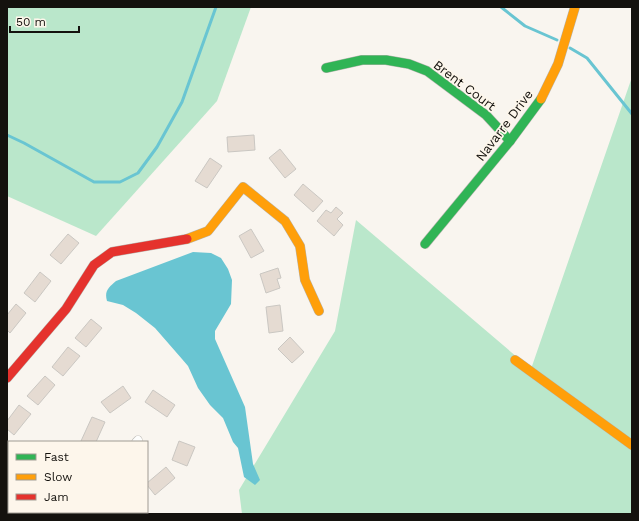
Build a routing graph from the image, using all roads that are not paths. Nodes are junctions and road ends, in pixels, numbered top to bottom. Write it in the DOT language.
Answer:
graph roads {
  1 [pos="575,7"];
  2 [pos="326,68"];
  3 [pos="510,141"];
  4 [pos="425,244"];
  5 [pos="319,312"];
  6 [pos="515,360"];
  7 [pos="7,378"];
  8 [pos="632,445"];
  1 -- 3 [label="street, Navarre Drive"];
  2 -- 3 [label="street, Brent Court"];
  3 -- 4 [label="street, Navarre Drive"];
  5 -- 7 [label="street"];
  6 -- 8 [label="street"];
}
